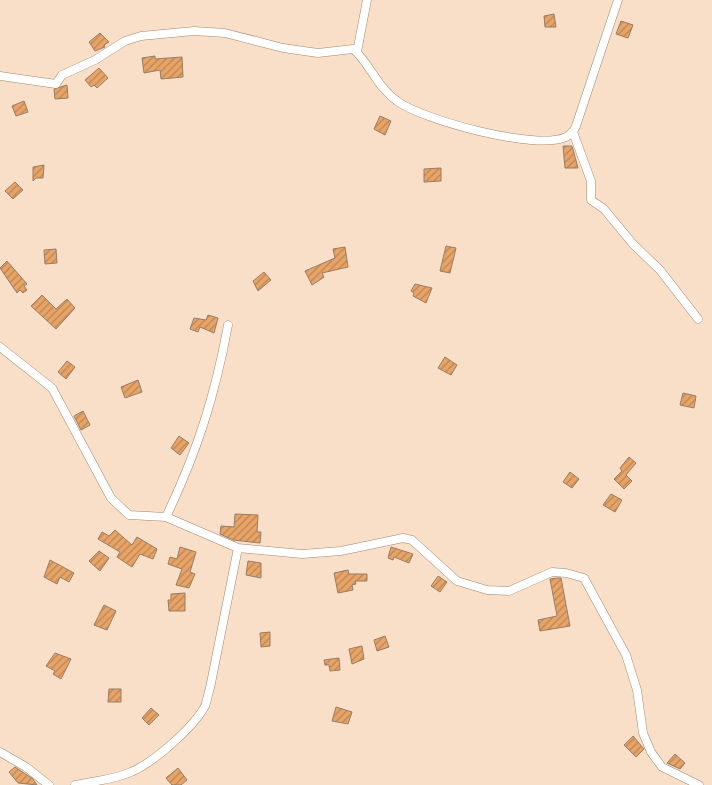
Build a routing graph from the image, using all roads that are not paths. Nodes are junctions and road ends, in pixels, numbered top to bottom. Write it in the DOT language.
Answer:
graph roads {
  1 [pos="367,0"];
  2 [pos="618,0"];
  3 [pos="357,52"];
  4 [pos="0,76"];
  5 [pos="573,132"];
  6 [pos="698,318"];
  7 [pos="228,326"];
  8 [pos="0,347"];
  9 [pos="166,517"];
  10 [pos="238,548"];
  11 [pos="0,752"];
  12 [pos="49,785"];
  13 [pos="75,785"];
  14 [pos="700,785"];
  1 -- 3 [label="street"];
  2 -- 5 [label="street"];
  3 -- 4 [label="street"];
  3 -- 5 [label="street"];
  5 -- 6 [label="street"];
  7 -- 9 [label="street"];
  8 -- 9 [label="street"];
  9 -- 10 [label="street"];
  10 -- 13 [label="street"];
  10 -- 14 [label="street"];
  11 -- 12 [label="street"];
}
